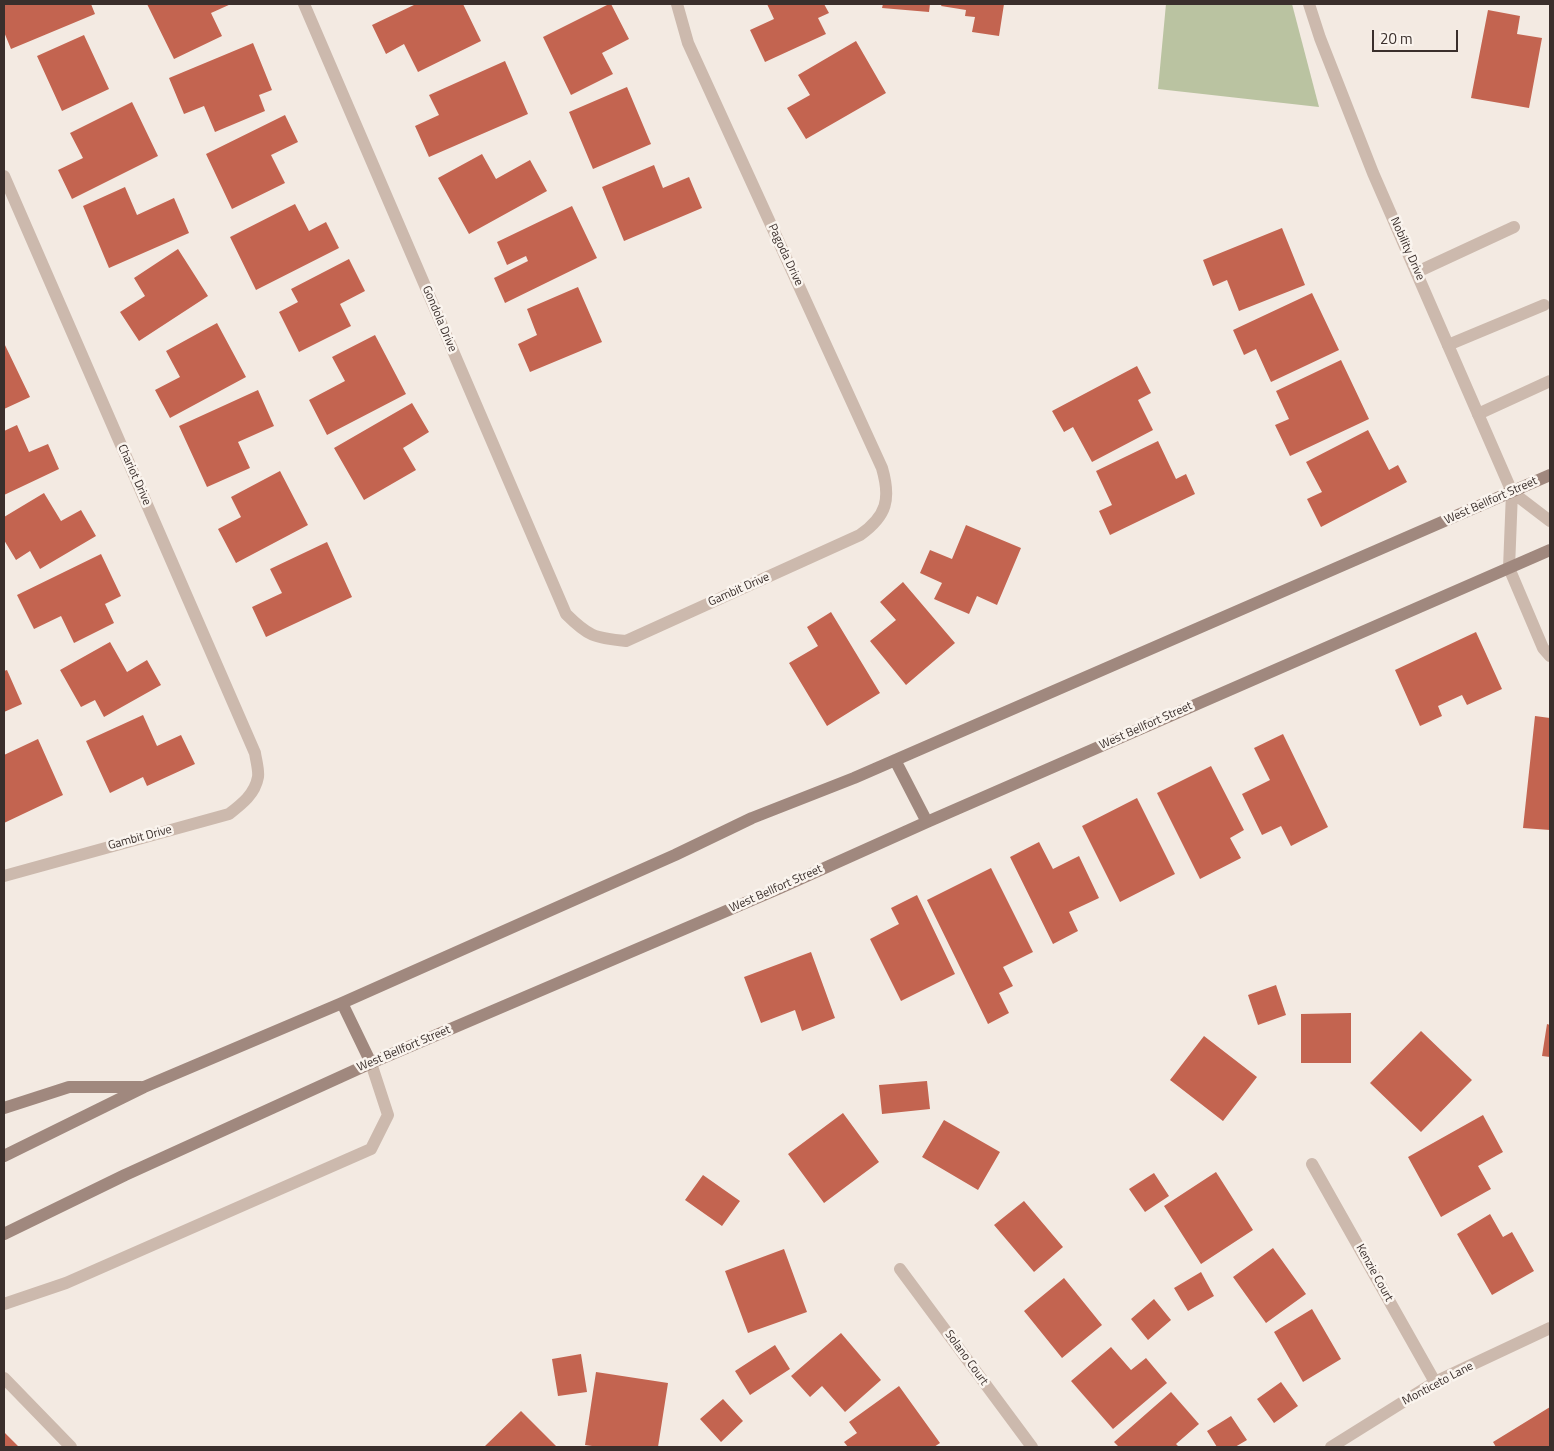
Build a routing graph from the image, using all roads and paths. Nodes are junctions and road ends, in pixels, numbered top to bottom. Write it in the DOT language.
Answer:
graph roads {
  1 [pos="304,4"];
  2 [pos="677,4"];
  3 [pos="1309,4"];
  4 [pos="4,176"];
  5 [pos="1514,227"];
  6 [pos="1417,272"];
  7 [pos="1544,304"];
  8 [pos="1448,345"];
  9 [pos="1550,381"];
  10 [pos="1478,414"];
  11 [pos="1550,475"];
  12 [pos="1512,492"];
  13 [pos="884,507"];
  14 [pos="1550,522"];
  15 [pos="1550,550"];
  16 [pos="1509,568"];
  17 [pos="582,630"];
  18 [pos="1550,656"];
  19 [pos="895,760"];
  20 [pos="258,776"];
  21 [pos="927,822"];
  22 [pos="4,876"];
  23 [pos="342,1003"];
  24 [pos="371,1063"];
  25 [pos="144,1087"];
  26 [pos="4,1108"];
  27 [pos="4,1156"];
  28 [pos="1312,1164"];
  29 [pos="4,1234"];
  30 [pos="900,1269"];
  31 [pos="4,1304"];
  32 [pos="1550,1328"];
  33 [pos="4,1378"];
  34 [pos="1435,1382"];
  35 [pos="71,1447"];
  36 [pos="1032,1447"];
  37 [pos="1330,1447"];
  1 -- 17 [label="street, Gondola Drive"];
  2 -- 13 [label="street, Pagoda Drive"];
  3 -- 6 [label="street, Nobility Drive"];
  4 -- 20 [label="street, Chariot Drive"];
  5 -- 6 [label="street"];
  6 -- 8 [label="street, Nobility Drive"];
  7 -- 8 [label="street"];
  8 -- 10 [label="street, Nobility Drive"];
  9 -- 10 [label="street"];
  10 -- 12 [label="street, Nobility Drive"];
  11 -- 12 [label="main road, West Bellfort Street"];
  12 -- 14 [label="street, Nobility Drive"];
  12 -- 16 [label="street, Nobility Drive"];
  12 -- 19 [label="main road, West Bellfort Street"];
  13 -- 17 [label="street, Gambit Drive"];
  15 -- 16 [label="main road, West Bellfort Street"];
  16 -- 18 [label="street, Nobility Drive"];
  16 -- 21 [label="main road, West Bellfort Street"];
  19 -- 21 [label="main road"];
  19 -- 23 [label="main road, West Bellfort Street"];
  20 -- 22 [label="street, Gambit Drive"];
  21 -- 24 [label="main road, West Bellfort Street"];
  23 -- 24 [label="main road"];
  23 -- 25 [label="main road, West Bellfort Street"];
  24 -- 29 [label="main road, West Bellfort Street"];
  24 -- 31 [label="street"];
  25 -- 26 [label="main road"];
  25 -- 27 [label="main road, West Bellfort Street"];
  28 -- 34 [label="street, Kenzie Court"];
  30 -- 36 [label="street, Solano Court"];
  32 -- 34 [label="street, Monticeto Lane"];
  33 -- 35 [label="street"];
  34 -- 37 [label="street, Monticeto Lane"];
}
